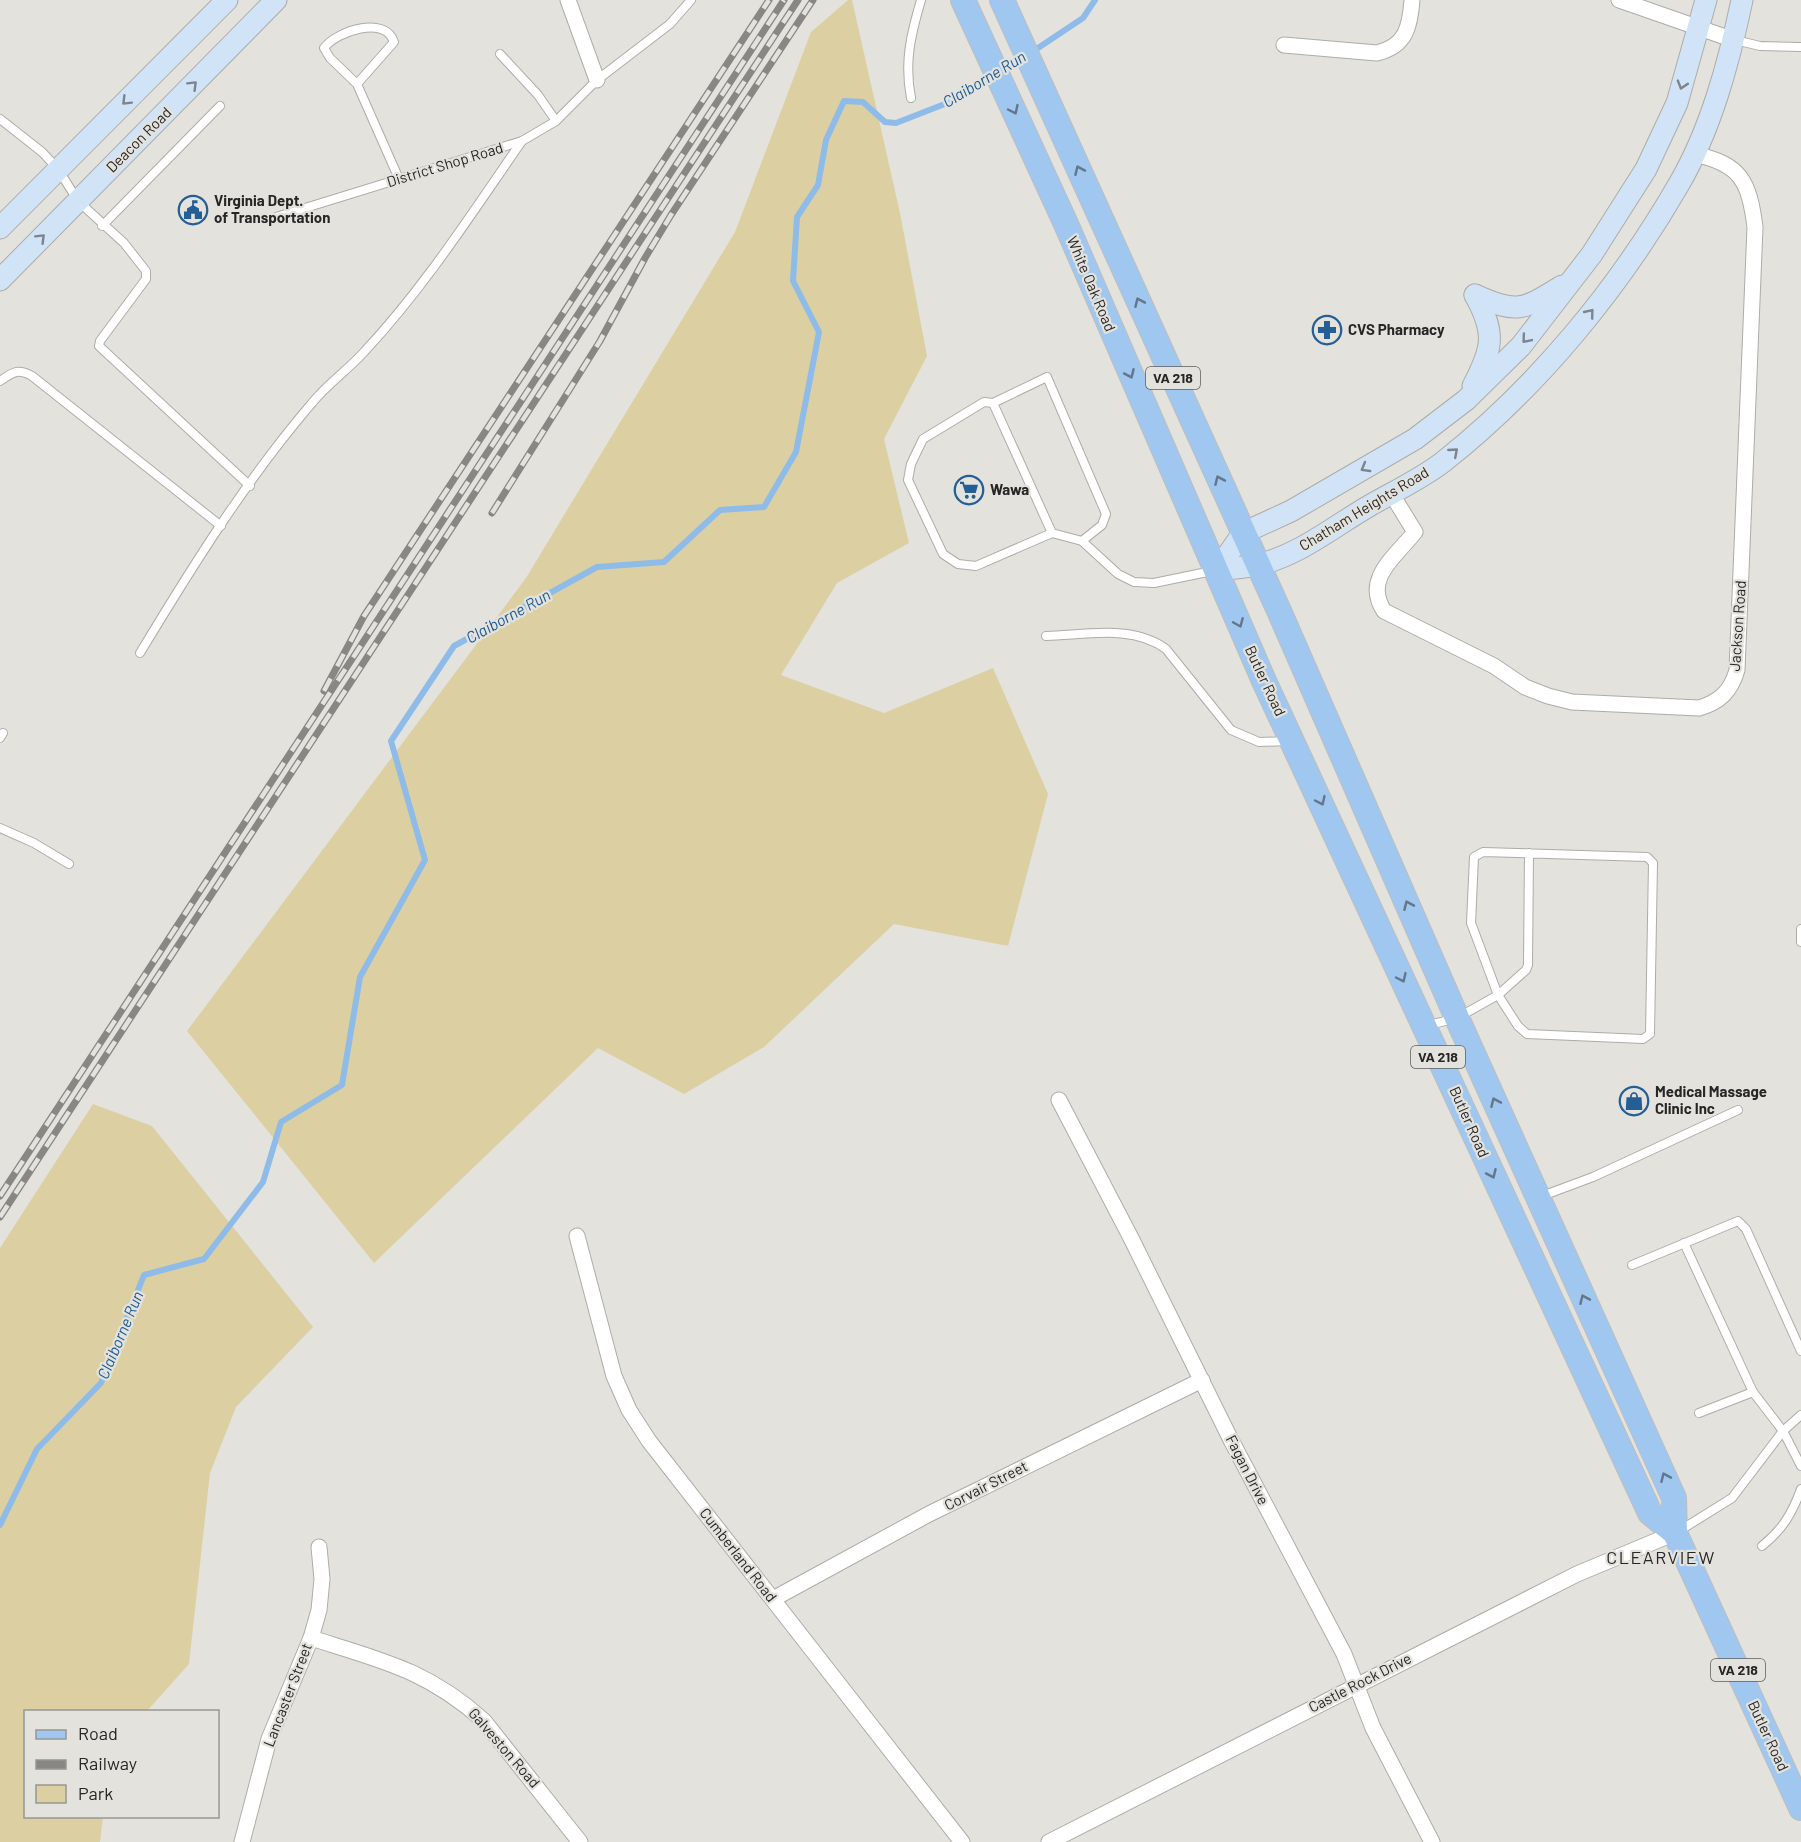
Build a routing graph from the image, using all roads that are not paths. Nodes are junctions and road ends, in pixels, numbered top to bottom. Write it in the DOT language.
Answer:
graph roads {
  1 [pos="226,0"];
  2 [pos="276,0"];
  3 [pos="568,0"];
  4 [pos="691,0"];
  5 [pos="921,0"];
  6 [pos="963,0"];
  7 [pos="1002,0"];
  8 [pos="1412,0"];
  9 [pos="1619,0"];
  10 [pos="1706,0"];
  11 [pos="1742,0"];
  12 [pos="1699,29"];
  13 [pos="1734,40"];
  14 [pos="1284,45"];
  15 [pos="1801,47"];
  16 [pos="500,54"];
  17 [pos="597,80"];
  18 [pos="357,84"];
  19 [pos="911,98"];
  20 [pos="220,106"];
  21 [pos="0,119"];
  22 [pos="556,121"];
  23 [pos="522,141"];
  24 [pos="1694,154"];
  25 [pos="58,169"];
  26 [pos="399,179"];
  27 [pos="78,201"];
  28 [pos="276,217"];
  29 [pos="102,226"];
  30 [pos="0,228"];
  31 [pos="0,280"];
  32 [pos="1572,280"];
  33 [pos="0,381"];
  34 [pos="1466,400"];
  35 [pos="993,403"];
  36 [pos="250,486"];
  37 [pos="1391,493"];
  38 [pos="221,526"];
  39 [pos="1052,533"];
  40 [pos="1243,533"];
  41 [pos="1082,541"];
  42 [pos="1257,565"];
  43 [pos="1216,570"];
  44 [pos="1046,636"];
  45 [pos="140,653"];
  46 [pos="1293,741"];
  47 [pos="0,828"];
  48 [pos="1529,854"];
  49 [pos="69,864"];
  50 [pos="1801,929"];
  51 [pos="1801,942"];
  52 [pos="1498,995"];
  53 [pos="1457,1018"];
  54 [pos="1424,1027"];
  55 [pos="1059,1100"];
  56 [pos="1738,1110"];
  57 [pos="1538,1197"];
  58 [pos="577,1236"];
  59 [pos="1684,1243"];
  60 [pos="1632,1264"];
  61 [pos="1801,1351"];
  62 [pos="1202,1380"];
  63 [pos="1753,1392"];
  64 [pos="1699,1413"];
  65 [pos="1801,1415"];
  66 [pos="1783,1431"];
  67 [pos="1801,1466"];
  68 [pos="1801,1489"];
  69 [pos="1675,1533"];
  70 [pos="1762,1546"];
  71 [pos="319,1547"];
  72 [pos="773,1599"];
  73 [pos="310,1638"];
  74 [pos="1355,1685"];
  75 [pos="1801,1808"];
  76 [pos="242,1842"];
  77 [pos="580,1842"];
  78 [pos="962,1842"];
  79 [pos="1049,1842"];
  80 [pos="1432,1842"];
  1 -- 25 [label="main road, one-way"];
  27 -- 2 [label="main road, Deacon Road, one-way"];
  3 -- 17 [label="street"];
  4 -- 17 [label="lane, District Shop Road"];
  5 -- 19 [label="lane"];
  6 -- 43 [label="main road, White Oak Road / VA 218, one-way"];
  40 -- 7 [label="main road, VA 218, one-way"];
  8 -- 14 [label="street"];
  9 -- 12 [label="street"];
  10 -- 12 [label="main road"];
  11 -- 13 [label="main road, Chatham Heights Road"];
  12 -- 13 [label="street"];
  12 -- 32 [label="main road, one-way"];
  13 -- 15 [label="lane"];
  13 -- 24 [label="main road, Chatham Heights Road"];
  16 -- 22 [label="lane"];
  17 -- 22 [label="lane, District Shop Road"];
  18 -- 18 [label="lane"];
  18 -- 26 [label="lane"];
  20 -- 29 [label="lane"];
  21 -- 25 [label="lane"];
  22 -- 23 [label="lane, District Shop Road"];
  23 -- 26 [label="lane, District Shop Road"];
  23 -- 36 [label="lane"];
  37 -- 24 [label="main road, Chatham Heights Road, one-way"];
  24 -- 37 [label="street, Jackson Road"];
  25 -- 27 [label="lane"];
  25 -- 30 [label="main road"];
  26 -- 28 [label="lane, District Shop Road"];
  27 -- 29 [label="lane"];
  31 -- 27 [label="main road, Deacon Road, one-way"];
  29 -- 36 [label="lane"];
  32 -- 34 [label="main road, one-way"];
  32 -- 34 [label="main road"];
  33 -- 38 [label="lane"];
  34 -- 40 [label="main road, one-way"];
  35 -- 39 [label="lane"];
  35 -- 39 [label="lane"];
  35 -- 41 [label="lane"];
  36 -- 38 [label="lane"];
  37 -- 42 [label="main road, Chatham Heights Road"];
  38 -- 45 [label="lane"];
  39 -- 41 [label="lane"];
  40 -- 42 [label="main road, VA 218"];
  40 -- 43 [label="main road"];
  41 -- 43 [label="lane"];
  42 -- 43 [label="main road, Chatham Heights Road"];
  53 -- 42 [label="main road, Butler Road / VA 218, one-way"];
  43 -- 46 [label="main road, Butler Road / VA 218, one-way"];
  44 -- 46 [label="lane"];
  46 -- 54 [label="main road, Butler Road / VA 218, one-way"];
  47 -- 49 [label="lane"];
  48 -- 52 [label="lane"];
  48 -- 52 [label="lane"];
  48 -- 52 [label="lane"];
  50 -- 51 [label="lane"];
  52 -- 53 [label="lane"];
  53 -- 54 [label="lane"];
  57 -- 53 [label="main road, Butler Road / VA 218, one-way"];
  54 -- 69 [label="main road, Butler Road / VA 218, one-way"];
  55 -- 62 [label="street, Fagan Drive"];
  56 -- 57 [label="lane"];
  69 -- 57 [label="main road, Butler Road / VA 218, one-way"];
  58 -- 72 [label="street, Cumberland Road"];
  59 -- 60 [label="lane"];
  59 -- 61 [label="lane"];
  59 -- 63 [label="lane"];
  62 -- 72 [label="street, Corvair Street"];
  62 -- 74 [label="street, Fagan Drive"];
  63 -- 64 [label="lane"];
  63 -- 66 [label="lane"];
  65 -- 66 [label="lane"];
  66 -- 67 [label="lane"];
  66 -- 69 [label="lane"];
  68 -- 70 [label="lane"];
  69 -- 74 [label="street, Castle Rock Drive"];
  69 -- 75 [label="main road, Butler Road / VA 218"];
  71 -- 73 [label="street, Lancaster Street"];
  72 -- 78 [label="street, Cumberland Road"];
  73 -- 76 [label="street, Lancaster Street"];
  73 -- 77 [label="street, Galveston Road"];
  74 -- 79 [label="street, Castle Rock Drive"];
  74 -- 80 [label="street, Fagan Drive"];
}
